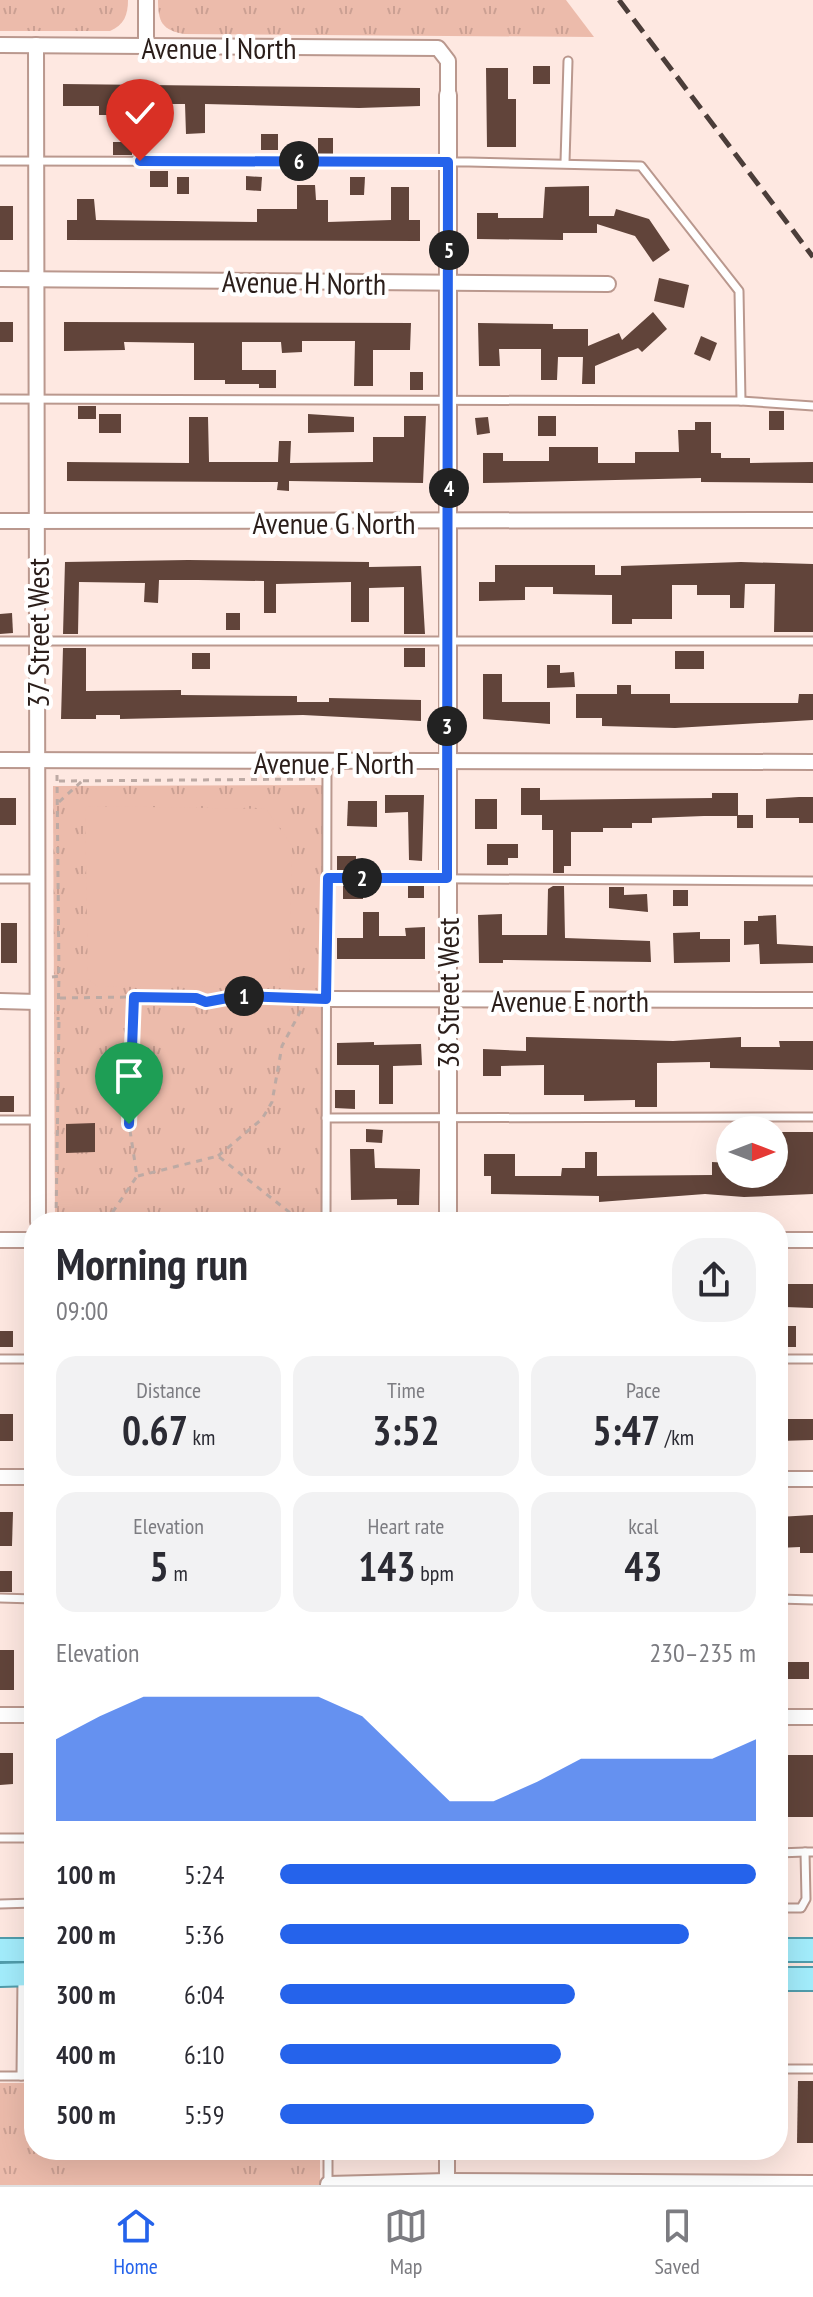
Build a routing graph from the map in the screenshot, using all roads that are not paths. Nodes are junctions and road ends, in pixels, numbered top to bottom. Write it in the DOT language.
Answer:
graph roads {
  1 [pos="146,0"];
  2 [pos="0,45"];
  3 [pos="36,45"];
  4 [pos="146,46"];
  5 [pos="438,48"];
  6 [pos="568,61"];
  7 [pos="448,95"];
  8 [pos="0,161"];
  9 [pos="37,161"];
  10 [pos="448,162"];
  11 [pos="565,162"];
  12 [pos="0,279"];
  13 [pos="37,279"];
  14 [pos="450,284"];
  15 [pos="608,284"];
  16 [pos="0,399"];
  17 [pos="37,400"];
  18 [pos="741,401"];
  19 [pos="449,402"];
  20 [pos="813,406"];
  21 [pos="813,520"];
  22 [pos="0,521"];
  23 [pos="37,521"];
  24 [pos="449,522"];
  25 [pos="448,640"];
  26 [pos="0,641"];
  27 [pos="38,641"];
  28 [pos="813,641"];
  29 [pos="0,760"];
  30 [pos="36,760"];
  31 [pos="327,762"];
  32 [pos="447,762"];
  33 [pos="813,762"];
  34 [pos="328,878"];
  35 [pos="447,878"];
  36 [pos="0,879"];
  37 [pos="36,879"];
  38 [pos="813,881"];
  39 [pos="326,999"];
  40 [pos="447,999"];
  41 [pos="813,1000"];
  42 [pos="0,1001"];
  43 [pos="37,1002"];
  44 [pos="813,1117"];
  45 [pos="326,1118"];
  46 [pos="448,1118"];
  47 [pos="0,1120"];
  48 [pos="35,1120"];
  49 [pos="38,1212"];
  50 [pos="326,1212"];
  51 [pos="448,1212"];
  52 [pos="0,1240"];
  53 [pos="24,1240"];
  54 [pos="788,1240"];
  55 [pos="813,1240"];
  56 [pos="0,1359"];
  57 [pos="24,1359"];
  58 [pos="788,1359"];
  59 [pos="813,1359"];
  60 [pos="0,1477"];
  61 [pos="24,1477"];
  62 [pos="788,1479"];
  63 [pos="813,1479"];
  64 [pos="0,1598"];
  65 [pos="24,1599"];
  66 [pos="788,1599"];
  67 [pos="813,1600"];
  68 [pos="0,1715"];
  69 [pos="24,1715"];
  70 [pos="788,1717"];
  71 [pos="813,1717"];
  72 [pos="0,1838"];
  73 [pos="24,1838"];
  74 [pos="809,1852"];
  75 [pos="788,1853"];
  76 [pos="24,1903"];
  77 [pos="0,1904"];
  78 [pos="788,1908"];
  79 [pos="0,1950"];
  80 [pos="24,1950"];
  81 [pos="788,1950"];
  82 [pos="813,1950"];
  83 [pos="19,1975"];
  84 [pos="788,1979"];
  85 [pos="813,1979"];
  86 [pos="788,2069"];
  87 [pos="813,2069"];
  88 [pos="0,2076"];
  89 [pos="21,2076"];
  90 [pos="328,2160"];
  91 [pos="447,2160"];
  92 [pos="447,2183"];
  93 [pos="813,2183"];
  94 [pos="328,2185"];
  1 -- 4 [label="street"];
  2 -- 3 [label="street, Avenue I North"];
  3 -- 4 [label="street, Avenue I North"];
  3 -- 9 [label="street, 37 Street West"];
  4 -- 5 [label="street, Avenue I North"];
  5 -- 7 [label="street, 38 Street West"];
  6 -- 11 [label="lane"];
  7 -- 10 [label="street, 38 Street West"];
  8 -- 9 [label="lane"];
  9 -- 10 [label="lane"];
  9 -- 13 [label="street, 37 Street West"];
  10 -- 11 [label="lane"];
  10 -- 14 [label="street, 38 Street West"];
  11 -- 18 [label="lane"];
  12 -- 13 [label="street, Avenue H North"];
  13 -- 14 [label="street, Avenue H North"];
  13 -- 17 [label="street, 37 Street West"];
  14 -- 15 [label="street, Avenue H North"];
  14 -- 19 [label="street, 38 Street West"];
  16 -- 17 [label="lane"];
  17 -- 19 [label="lane"];
  17 -- 23 [label="street, 37 Street West"];
  18 -- 19 [label="lane"];
  18 -- 20 [label="lane"];
  19 -- 24 [label="street, 38 Street West"];
  21 -- 24 [label="street, Avenue G North"];
  22 -- 23 [label="street, Avenue G North"];
  23 -- 24 [label="street, Avenue G North"];
  23 -- 27 [label="street, 37 Street West"];
  24 -- 25 [label="street, 38 Street West"];
  25 -- 27 [label="lane"];
  25 -- 28 [label="lane"];
  25 -- 32 [label="street, 38 Street West"];
  26 -- 27 [label="lane"];
  27 -- 30 [label="street, 37 Street West"];
  29 -- 30 [label="street, Avenue F North"];
  30 -- 31 [label="street, Avenue F North"];
  30 -- 37 [label="street, 37 Street West"];
  31 -- 32 [label="street, Avenue F North"];
  31 -- 34 [label="lane"];
  32 -- 33 [label="street, Avenue F North"];
  32 -- 35 [label="street, 38 Street West"];
  34 -- 35 [label="lane"];
  34 -- 39 [label="lane"];
  35 -- 38 [label="lane"];
  35 -- 40 [label="street, 38 Street West"];
  36 -- 37 [label="lane"];
  37 -- 43 [label="street, 37 Street West"];
  39 -- 40 [label="street, Avenue E north"];
  39 -- 45 [label="lane"];
  40 -- 41 [label="street, Avenue E north"];
  40 -- 46 [label="street, 38 Street West"];
  42 -- 43 [label="street"];
  43 -- 48 [label="street, 37 Street West"];
  44 -- 46 [label="lane"];
  45 -- 46 [label="lane"];
  45 -- 50 [label="lane"];
  46 -- 51 [label="street, 38 Street West"];
  47 -- 48 [label="lane"];
  48 -- 49 [label="street, 37 Street West"];
  52 -- 53 [label="street"];
  54 -- 55 [label="street"];
  56 -- 57 [label="lane"];
  58 -- 59 [label="lane"];
  60 -- 61 [label="street"];
  62 -- 63 [label="street"];
  64 -- 65 [label="lane"];
  66 -- 67 [label="lane"];
  68 -- 69 [label="street"];
  70 -- 71 [label="street"];
  72 -- 73 [label="lane"];
  74 -- 75 [label="lane"];
  74 -- 78 [label="lane"];
  76 -- 77 [label="lane"];
  79 -- 80 [label="main road"];
  81 -- 82 [label="main road"];
  83 -- 89 [label="lane"];
  84 -- 85 [label="main road"];
  86 -- 87 [label="lane"];
  88 -- 89 [label="lane"];
  90 -- 94 [label="lane"];
  91 -- 92 [label="street"];
  92 -- 93 [label="street"];
  92 -- 94 [label="street"];
}
